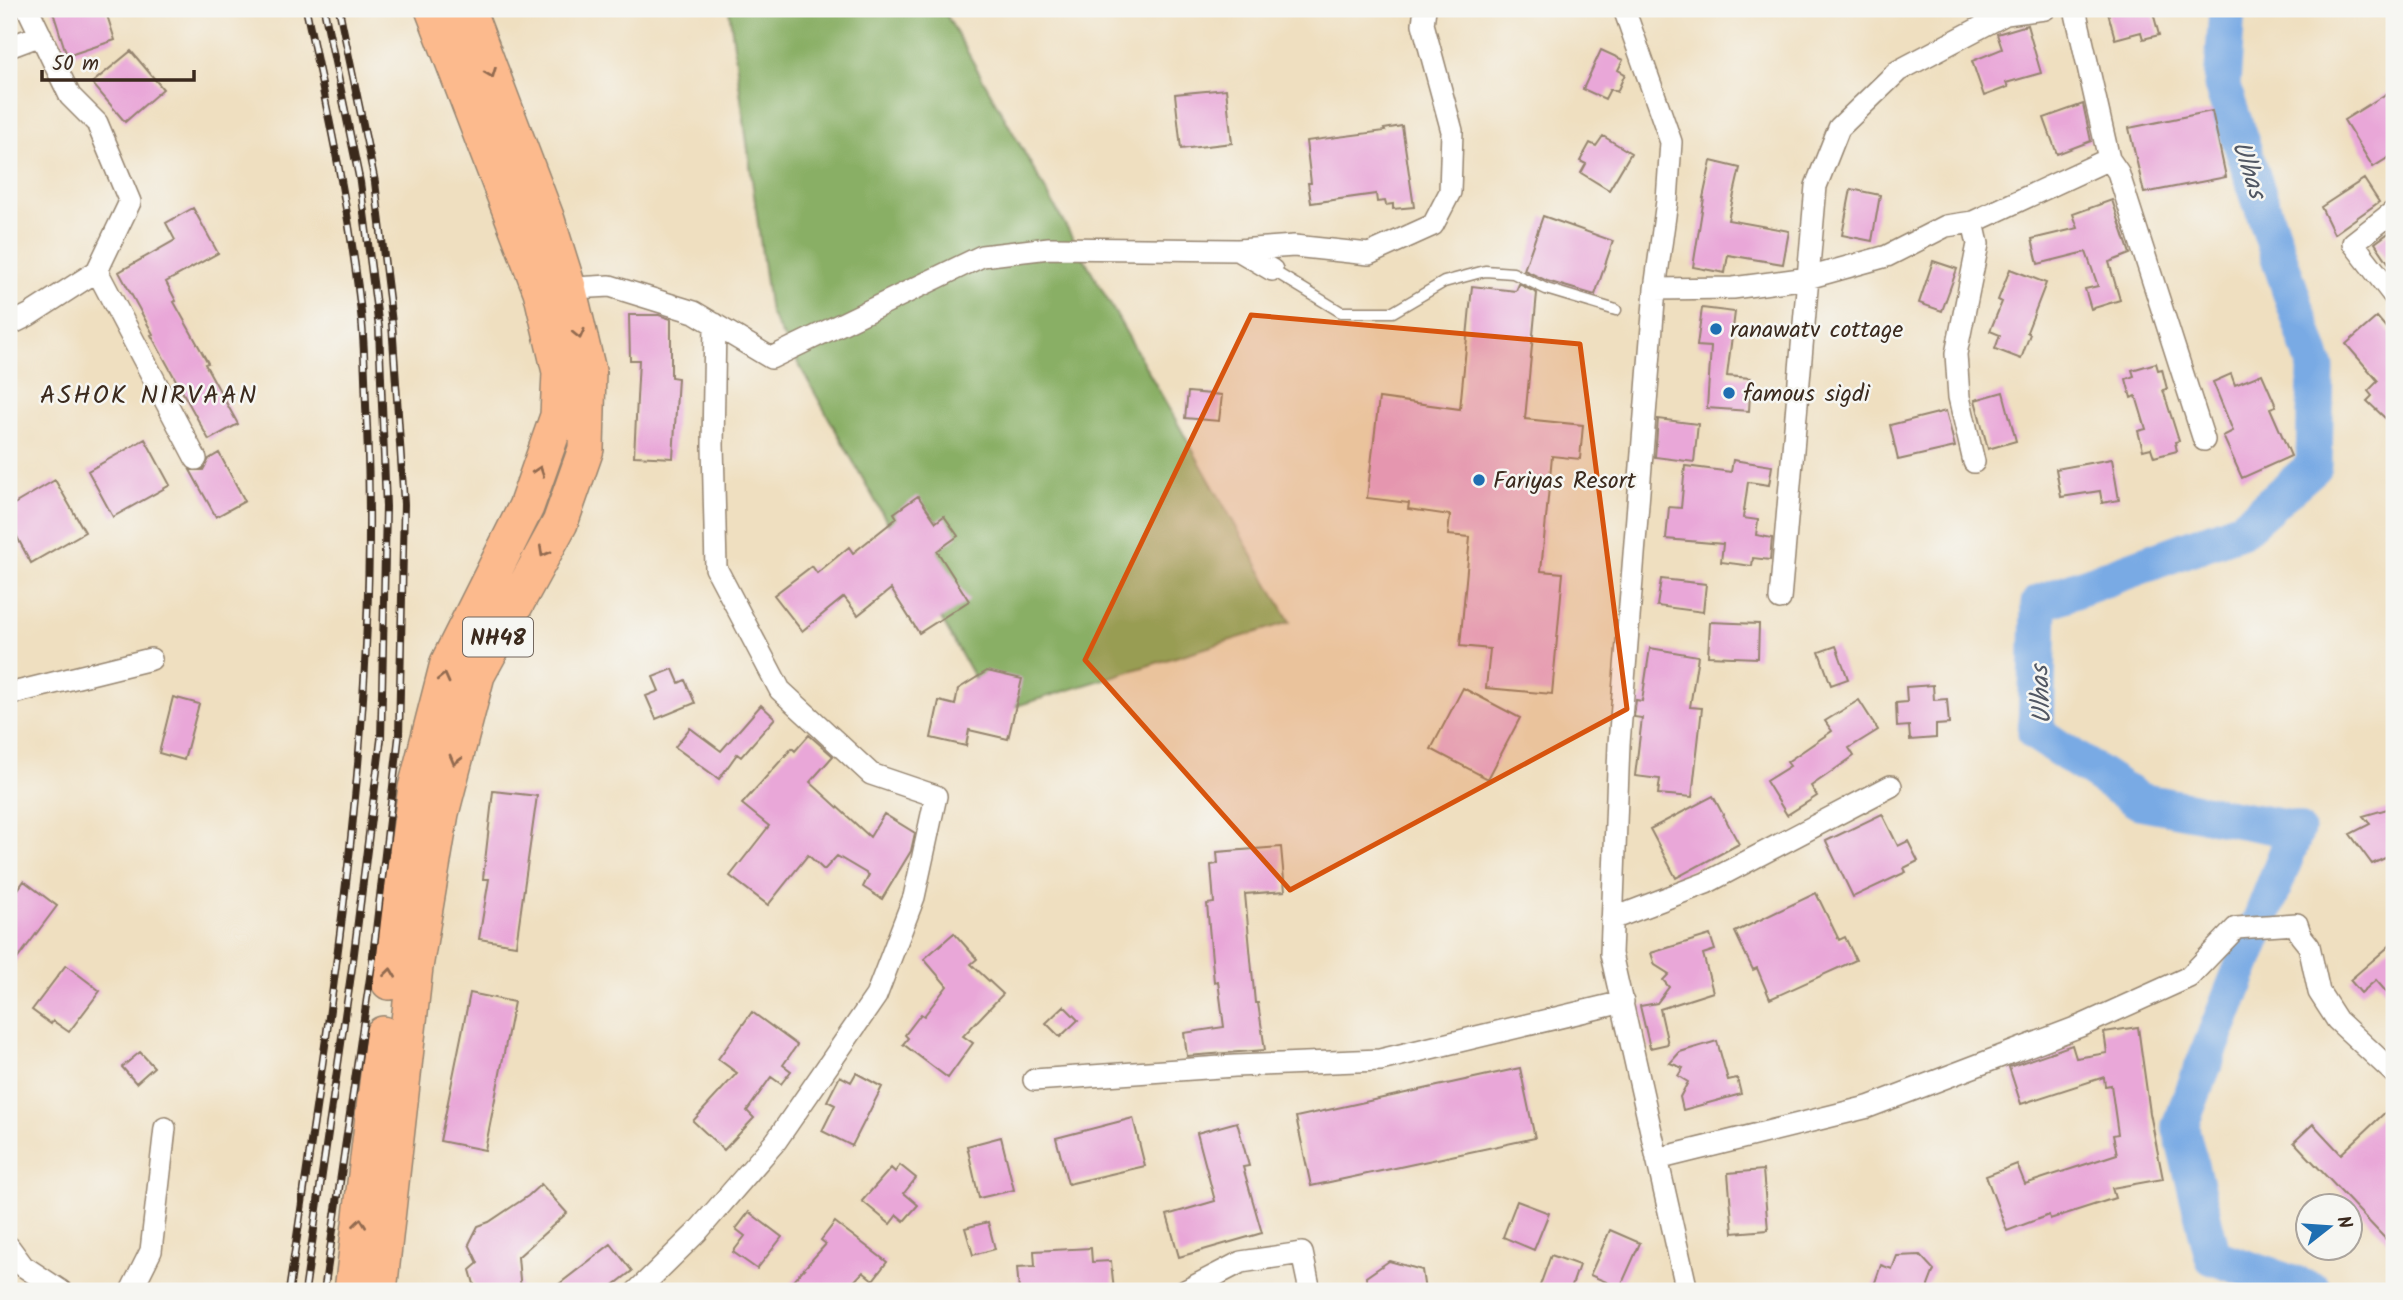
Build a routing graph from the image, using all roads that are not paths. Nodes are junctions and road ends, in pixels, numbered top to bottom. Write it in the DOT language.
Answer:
graph roads {
  1 [pos="28,9"];
  2 [pos="433,9"];
  3 [pos="467,9"];
  4 [pos="1425,9"];
  5 [pos="1623,9"];
  6 [pos="2045,9"];
  7 [pos="2075,9"];
  8 [pos="41,35"];
  9 [pos="9,47"];
  10 [pos="2109,159"];
  11 [pos="2394,211"];
  12 [pos="1973,222"];
  13 [pos="1238,250"];
  14 [pos="1272,270"];
  15 [pos="97,271"];
  16 [pos="1808,278"];
  17 [pos="555,289"];
  18 [pos="1655,289"];
  19 [pos="2394,296"];
  20 [pos="1616,310"];
  21 [pos="715,324"];
  22 [pos="9,325"];
  23 [pos="2204,440"];
  24 [pos="197,459"];
  25 [pos="1974,462"];
  26 [pos="1780,599"];
  27 [pos="151,659"];
  28 [pos="9,694"];
  29 [pos="1891,786"];
  30 [pos="1612,919"];
  31 [pos="1623,1002"];
  32 [pos="2394,1073"];
  33 [pos="1034,1080"];
  34 [pos="165,1128"];
  35 [pos="1657,1158"];
  36 [pos="9,1247"];
  37 [pos="61,1291"];
  38 [pos="131,1291"];
  39 [pos="352,1291"];
  40 [pos="379,1291"];
  41 [pos="638,1291"];
  42 [pos="1185,1291"];
  43 [pos="1311,1291"];
  44 [pos="1687,1291"];
  1 -- 8 [label="street"];
  2 -- 17 [label="highway, NH48"];
  3 -- 17 [label="highway, NH48, one-way"];
  4 -- 13 [label="street"];
  5 -- 18 [label="street"];
  6 -- 16 [label="street"];
  7 -- 10 [label="street"];
  8 -- 9 [label="street"];
  8 -- 15 [label="street"];
  10 -- 12 [label="street"];
  10 -- 23 [label="street"];
  11 -- 19 [label="street"];
  12 -- 16 [label="street"];
  12 -- 25 [label="street"];
  13 -- 14 [label="street"];
  13 -- 21 [label="street"];
  14 -- 20 [label="lane"];
  15 -- 22 [label="street"];
  15 -- 24 [label="street"];
  16 -- 18 [label="street"];
  16 -- 26 [label="street"];
  17 -- 21 [label="street"];
  39 -- 17 [label="highway, NH48, one-way"];
  17 -- 40 [label="highway, NH48, one-way"];
  18 -- 30 [label="street"];
  21 -- 41 [label="street"];
  27 -- 28 [label="street"];
  29 -- 30 [label="street"];
  30 -- 31 [label="street"];
  31 -- 33 [label="street"];
  31 -- 35 [label="street"];
  32 -- 35 [label="street"];
  34 -- 38 [label="street"];
  35 -- 44 [label="street"];
  36 -- 37 [label="street"];
  42 -- 43 [label="street"];
}
